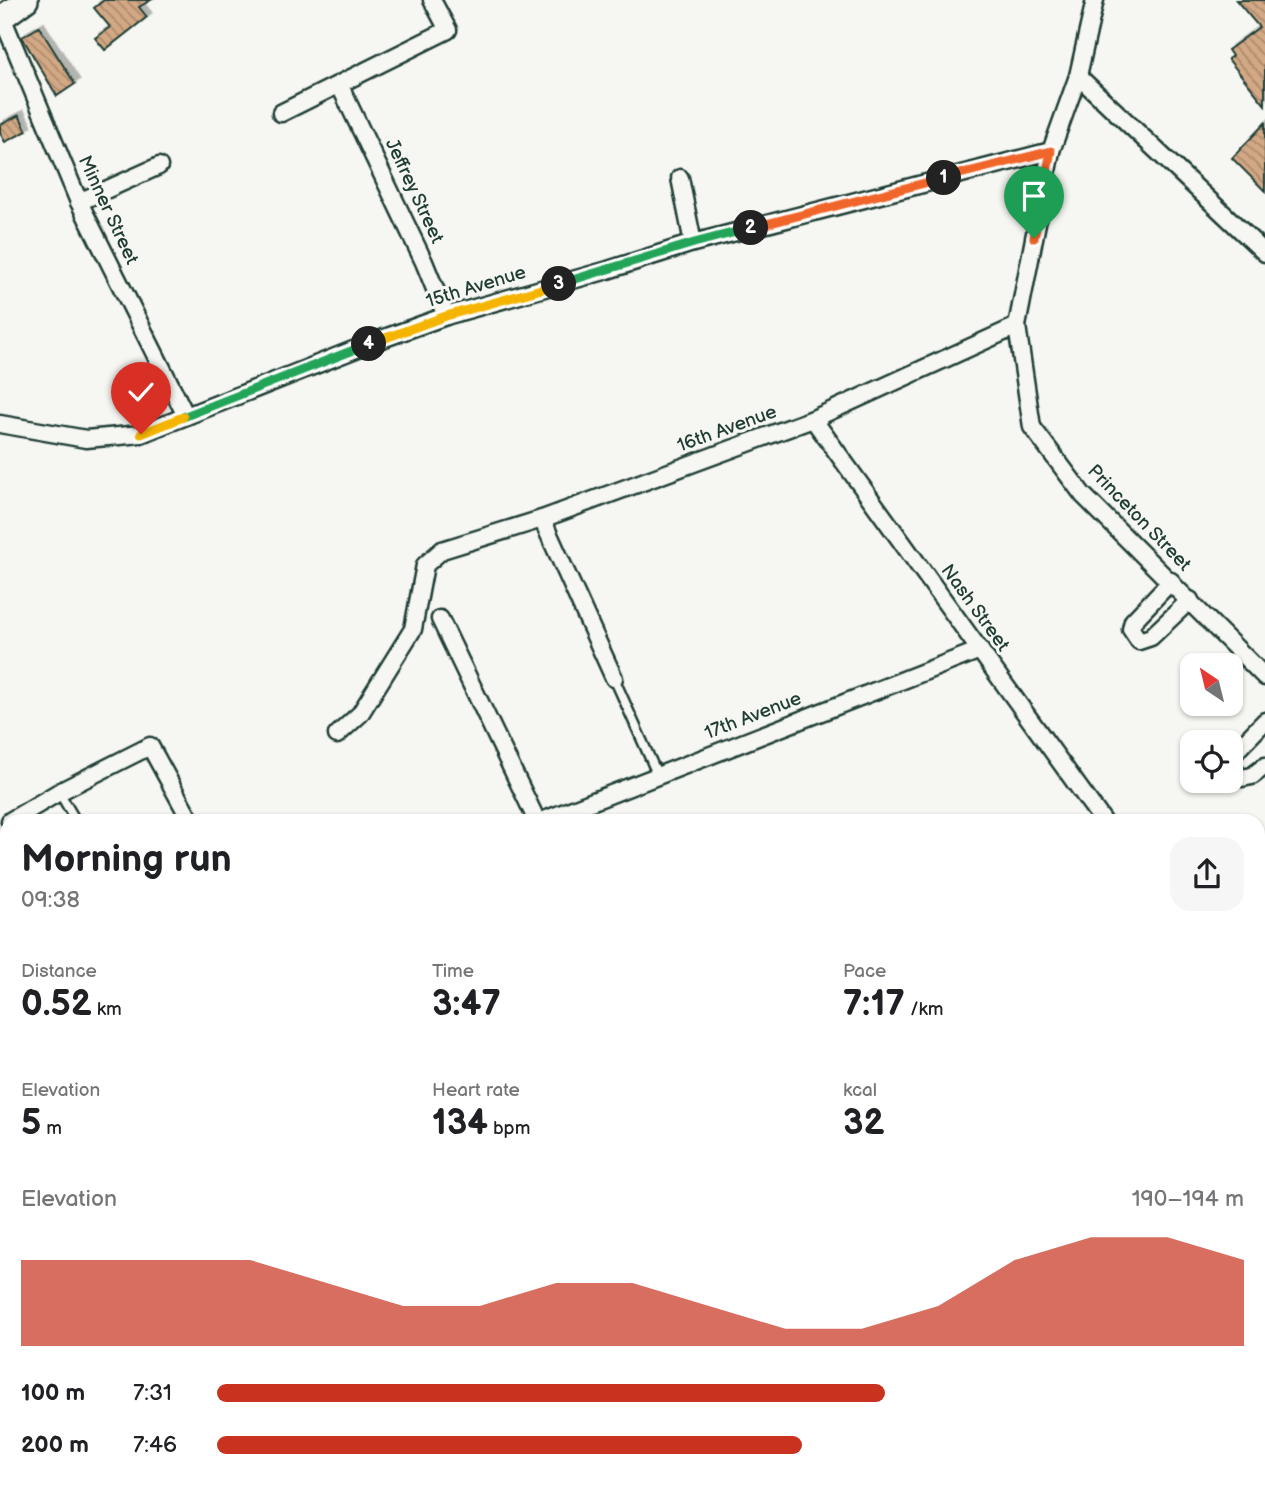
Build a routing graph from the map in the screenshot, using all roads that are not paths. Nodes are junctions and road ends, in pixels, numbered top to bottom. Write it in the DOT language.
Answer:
graph roads {
  1 [pos="26,0"];
  2 [pos="432,0"];
  3 [pos="1095,0"];
  4 [pos="1,18"];
  5 [pos="1078,76"];
  6 [pos="340,86"];
  7 [pos="281,113"];
  8 [pos="1051,151"];
  9 [pos="159,166"];
  10 [pos="680,178"];
  11 [pos="79,202"];
  12 [pos="694,243"];
  13 [pos="1265,253"];
  14 [pos="446,316"];
  15 [pos="1017,326"];
  16 [pos="186,416"];
  17 [pos="813,419"];
  18 [pos="0,424"];
  19 [pos="542,519"];
  20 [pos="1171,581"];
  21 [pos="1190,600"];
  22 [pos="440,620"];
  23 [pos="980,650"];
  24 [pos="1265,677"];
  25 [pos="614,678"];
  26 [pos="1265,721"];
  27 [pos="337,735"];
  28 [pos="1243,744"];
  29 [pos="1265,766"];
  30 [pos="658,776"];
  31 [pos="1243,778"];
  32 [pos="59,792"];
  33 [pos="22,814"];
  34 [pos="72,814"];
  35 [pos="187,814"];
  36 [pos="536,814"];
  37 [pos="558,814"];
  38 [pos="1099,814"];
  1 -- 4 [label="main road"];
  2 -- 6 [label="street"];
  3 -- 5 [label="street, Princeton Street"];
  4 -- 11 [label="street, Minner Street"];
  5 -- 8 [label="street, Princeton Street"];
  5 -- 13 [label="street"];
  6 -- 7 [label="street"];
  6 -- 14 [label="street, Jeffrey Street"];
  8 -- 12 [label="street, 15th Avenue"];
  8 -- 15 [label="street, Princeton Street"];
  9 -- 11 [label="street"];
  10 -- 12 [label="street"];
  11 -- 16 [label="street, Minner Street"];
  12 -- 14 [label="street, 15th Avenue"];
  14 -- 16 [label="street, 15th Avenue"];
  15 -- 17 [label="street, 16th Avenue"];
  15 -- 20 [label="street, Princeton Street"];
  16 -- 18 [label="street, 15th Avenue"];
  17 -- 19 [label="street, 16th Avenue"];
  17 -- 23 [label="street, Nash Street"];
  19 -- 25 [label="street"];
  19 -- 27 [label="street, 16th Avenue"];
  20 -- 21 [label="street, Princeton Street"];
  20 -- 21 [label="street"];
  21 -- 24 [label="street, Princeton Street"];
  22 -- 36 [label="street"];
  23 -- 30 [label="street, 17th Avenue"];
  23 -- 38 [label="street, Nash Street"];
  25 -- 30 [label="lane"];
  26 -- 28 [label="street"];
  29 -- 31 [label="street"];
  30 -- 37 [label="street, 17th Avenue"];
  32 -- 33 [label="street"];
  32 -- 34 [label="lane"];
  32 -- 35 [label="street"];
}
